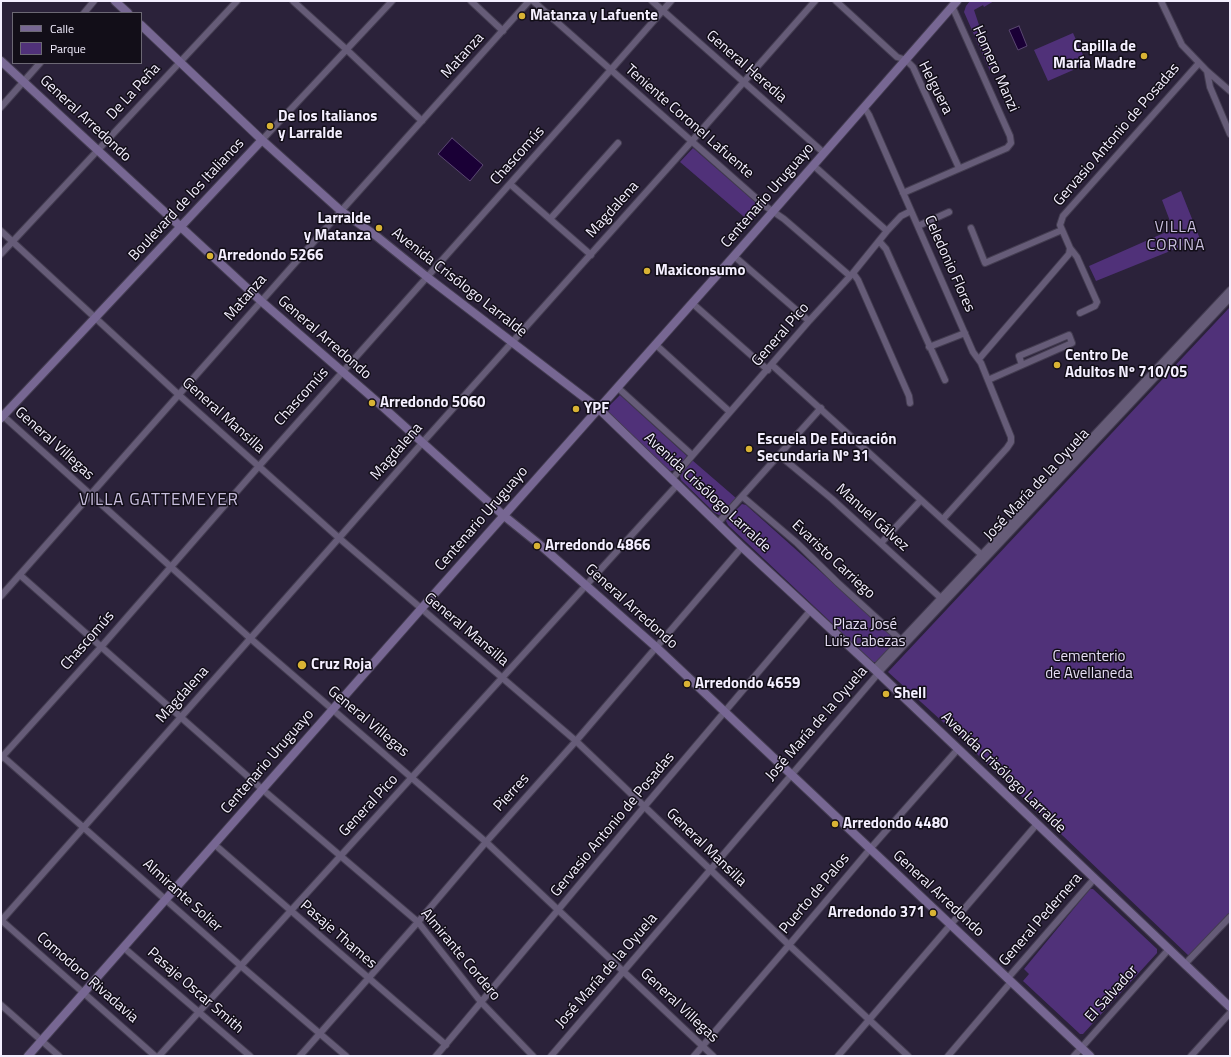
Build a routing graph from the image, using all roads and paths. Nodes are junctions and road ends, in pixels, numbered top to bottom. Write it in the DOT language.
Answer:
graph roads {
  1 [pos="94,1"];
  2 [pos="115,1"];
  3 [pos="237,1"];
  4 [pos="293,1"];
  5 [pos="392,1"];
  6 [pos="471,1"];
  7 [pos="529,1"];
  8 [pos="533,1"];
  9 [pos="652,1"];
  10 [pos="671,1"];
  11 [pos="815,1"];
  12 [pos="836,1"];
  13 [pos="1161,1"];
  14 [pos="955,4"];
  15 [pos="663,10"];
  16 [pos="85,12"];
  17 [pos="127,12"];
  18 [pos="142,27"];
  19 [pos="503,31"];
  20 [pos="347,50"];
  21 [pos="906,60"];
  22 [pos="1,61"];
  23 [pos="180,62"];
  24 [pos="1199,63"];
  25 [pos="39,64"];
  26 [pos="611,70"];
  27 [pos="1207,71"];
  28 [pos="24,82"];
  29 [pos="744,83"];
  30 [pos="1230,91"];
  31 [pos="1,107"];
  32 [pos="864,107"];
  33 [pos="422,121"];
  34 [pos="1228,124"];
  35 [pos="1230,134"];
  36 [pos="262,140"];
  37 [pos="692,142"];
  38 [pos="618,143"];
  39 [pos="98,150"];
  40 [pos="824,153"];
  41 [pos="813,165"];
  42 [pos="959,168"];
  43 [pos="510,184"];
  44 [pos="903,193"];
  45 [pos="341,211"];
  46 [pos="772,211"];
  47 [pos="911,211"];
  48 [pos="949,212"];
  49 [pos="550,218"];
  50 [pos="918,226"];
  51 [pos="181,227"];
  52 [pos="971,228"];
  53 [pos="1062,230"];
  54 [pos="1,231"];
  55 [pos="887,231"];
  56 [pos="879,241"];
  57 [pos="13,242"];
  58 [pos="1070,248"];
  59 [pos="1,254"];
  60 [pos="591,255"];
  61 [pos="734,256"];
  62 [pos="851,274"];
  63 [pos="426,277"];
  64 [pos="1230,290"];
  65 [pos="1230,298"];
  66 [pos="261,301"];
  67 [pos="692,303"];
  68 [pos="1080,313"];
  69 [pos="96,317"];
  70 [pos="810,321"];
  71 [pos="965,333"];
  72 [pos="512,343"];
  73 [pos="655,344"];
  74 [pos="929,347"];
  75 [pos="979,359"];
  76 [pos="1022,365"];
  77 [pos="770,367"];
  78 [pos="342,372"];
  79 [pos="945,380"];
  80 [pos="988,380"];
  81 [pos="617,387"];
  82 [pos="179,395"];
  83 [pos="910,403"];
  84 [pos="598,408"];
  85 [pos="821,408"];
  86 [pos="730,412"];
  87 [pos="2,416"];
  88 [pos="422,442"];
  89 [pos="692,455"];
  90 [pos="779,455"];
  91 [pos="259,466"];
  92 [pos="675,482"];
  93 [pos="90,495"];
  94 [pos="743,497"];
  95 [pos="921,500"];
  96 [pos="504,515"];
  97 [pos="943,519"];
  98 [pos="718,523"];
  99 [pos="340,538"];
  100 [pos="881,543"];
  101 [pos="742,547"];
  102 [pos="984,557"];
  103 [pos="171,566"];
  104 [pos="20,575"];
  105 [pos="586,586"];
  106 [pos="1,596"];
  107 [pos="943,600"];
  108 [pos="421,608"];
  109 [pos="810,611"];
  110 [pos="251,638"];
  111 [pos="904,642"];
  112 [pos="101,647"];
  113 [pos="656,647"];
  114 [pos="876,671"];
  115 [pos="503,678"];
  116 [pos="332,710"];
  117 [pos="725,712"];
  118 [pos="181,717"];
  119 [pos="576,742"];
  120 [pos="958,749"];
  121 [pos="2,756"];
  122 [pos="791,775"];
  123 [pos="413,778"];
  124 [pos="262,789"];
  125 [pos="644,807"];
  126 [pos="1037,824"];
  127 [pos="85,827"];
  128 [pos="486,842"];
  129 [pos="214,844"];
  130 [pos="870,848"];
  131 [pos="341,856"];
  132 [pos="710,870"];
  133 [pos="1094,879"];
  134 [pos="165,899"];
  135 [pos="558,910"];
  136 [pos="291,911"];
  137 [pos="1230,917"];
  138 [pos="1,921"];
  139 [pos="418,922"];
  140 [pos="951,924"];
  141 [pos="123,946"];
  142 [pos="789,946"];
  143 [pos="1169,949"];
  144 [pos="1185,964"];
  145 [pos="241,966"];
  146 [pos="624,972"];
  147 [pos="368,979"];
  148 [pos="1009,981"];
  149 [pos="83,992"];
  150 [pos="481,1002"];
  151 [pos="1,1005"];
  152 [pos="1230,1007"];
  153 [pos="199,1012"];
  154 [pos="1230,1013"];
  155 [pos="869,1019"];
  156 [pos="321,1034"];
  157 [pos="41,1041"];
  158 [pos="446,1045"];
  159 [pos="703,1046"];
  160 [pos="1081,1048"];
  161 [pos="28,1056"];
  162 [pos="59,1056"];
  163 [pos="155,1056"];
  164 [pos="159,1056"];
  165 [pos="250,1056"];
  166 [pos="300,1056"];
  167 [pos="346,1056"];
  168 [pos="436,1056"];
  169 [pos="533,1056"];
  170 [pos="551,1056"];
  171 [pos="694,1056"];
  172 [pos="713,1056"];
  173 [pos="838,1056"];
  174 [pos="908,1056"];
  175 [pos="948,1056"];
  176 [pos="1074,1056"];
  177 [pos="1090,1056"];
  178 [pos="1190,1056"];
  1 -- 16 [label="street"];
  2 -- 17 [label="street"];
  3 -- 23 [label="street, De La Peña"];
  4 -- 20 [label="street"];
  5 -- 20 [label="street, Boulevard de los Italianos"];
  6 -- 19 [label="street"];
  7 -- 19 [label="street, Matanza"];
  8 -- 26 [label="street, Teniente Coronel Lafuente"];
  9 -- 15 [label="street, General Heredia"];
  10 -- 15 [label="street, Chascomús"];
  11 -- 29 [label="street, Magdalena"];
  12 -- 21 [label="street, Helguera"];
  13 -- 24 [label="street"];
  14 -- 21 [label="street, Centenario Uruguayo"];
  14 -- 42 [label="street, Homero Manzi"];
  15 -- 26 [label="street, Chascomús"];
  15 -- 29 [label="street, General Heredia"];
  18 -- 23 [label="street, Avenida Crisólogo Larralde"];
  19 -- 33 [label="street, Matanza"];
  20 -- 33 [label="street"];
  20 -- 36 [label="street, Boulevard de los Italianos"];
  21 -- 32 [label="street, Centenario Uruguayo"];
  21 -- 42 [label="street, Helguera"];
  22 -- 28 [label="street, General Arredondo"];
  23 -- 36 [label="street, Avenida Crisólogo Larralde"];
  23 -- 39 [label="street, De La Peña"];
  24 -- 27 [label="street"];
  24 -- 53 [label="street, Gervasio Antonio de Posadas"];
  25 -- 28 [label="street"];
  26 -- 37 [label="street, Teniente Coronel Lafuente"];
  26 -- 43 [label="street, Chascomús"];
  27 -- 30 [label="street"];
  27 -- 34 [label="street"];
  28 -- 31 [label="street"];
  28 -- 39 [label="street, General Arredondo"];
  29 -- 37 [label="street, Magdalena"];
  29 -- 40 [label="street, General Heredia"];
  32 -- 40 [label="street, Centenario Uruguayo"];
  32 -- 44 [label="street, Celedonio Flores"];
  33 -- 45 [label="street, Matanza"];
  34 -- 35 [label="street"];
  36 -- 45 [label="street, Avenida Crisólogo Larralde"];
  36 -- 51 [label="street, Boulevard de los Italianos"];
  37 -- 46 [label="street, Teniente Coronel Lafuente"];
  37 -- 60 [label="street, Magdalena"];
  38 -- 49 [label="street"];
  39 -- 51 [label="street, General Arredondo"];
  39 -- 57 [label="street, De La Peña"];
  40 -- 41 [label="street, Centenario Uruguayo"];
  41 -- 46 [label="street, Centenario Uruguayo"];
  41 -- 55 [label="street"];
  42 -- 44 [label="street"];
  43 -- 49 [label="street"];
  43 -- 63 [label="street, Chascomús"];
  44 -- 47 [label="street, Celedonio Flores"];
  45 -- 63 [label="street, Avenida Crisólogo Larralde"];
  45 -- 66 [label="street, Matanza"];
  46 -- 61 [label="street, Centenario Uruguayo"];
  46 -- 62 [label="street, Teniente Coronel Lafuente"];
  47 -- 50 [label="street, Celedonio Flores"];
  47 -- 55 [label="street, General Pico"];
  48 -- 50 [label="street"];
  49 -- 60 [label="street"];
  50 -- 71 [label="street, Celedonio Flores"];
  51 -- 66 [label="street, General Arredondo"];
  51 -- 69 [label="street, Boulevard de los Italianos"];
  52 -- 53 [label="street"];
  53 -- 58 [label="street, Gervasio Antonio de Posadas"];
  54 -- 57 [label="street, General Mansilla"];
  55 -- 56 [label="street, General Pico"];
  56 -- 62 [label="street, General Pico"];
  56 -- 74 [label="street"];
  57 -- 59 [label="street, De La Peña"];
  57 -- 69 [label="street, General Mansilla"];
  58 -- 68 [label="street, Gervasio Antonio de Posadas"];
  58 -- 75 [label="street"];
  60 -- 72 [label="street, Magdalena"];
  61 -- 67 [label="street, Centenario Uruguayo"];
  61 -- 70 [label="street"];
  62 -- 70 [label="street, General Pico"];
  62 -- 83 [label="street, Teniente Coronel Lafuente"];
  63 -- 72 [label="street, Avenida Crisólogo Larralde"];
  63 -- 78 [label="street, Chascomús"];
  64 -- 102 [label="street, José María de la Oyuela"];
  65 -- 102 [label="street, José María de la Oyuela"];
  66 -- 78 [label="street, General Arredondo"];
  66 -- 82 [label="street, Matanza"];
  67 -- 73 [label="street, Centenario Uruguayo"];
  67 -- 77 [label="street"];
  69 -- 82 [label="street, General Mansilla"];
  69 -- 87 [label="street, Boulevard de los Italianos"];
  70 -- 77 [label="street, General Pico"];
  71 -- 74 [label="street"];
  71 -- 75 [label="street, Celedonio Flores"];
  72 -- 84 [label="street, Avenida Crisólogo Larralde"];
  72 -- 88 [label="street, Magdalena"];
  73 -- 81 [label="street, Centenario Uruguayo"];
  73 -- 86 [label="street"];
  74 -- 79 [label="street"];
  75 -- 80 [label="street, Celedonio Flores"];
  76 -- 76 [label="street"];
  76 -- 80 [label="street"];
  77 -- 85 [label="street"];
  77 -- 86 [label="street, General Pico"];
  78 -- 88 [label="street, General Arredondo"];
  78 -- 91 [label="street, Chascomús"];
  80 -- 97 [label="street, Celedonio Flores"];
  81 -- 84 [label="street, Centenario Uruguayo"];
  81 -- 89 [label="street"];
  82 -- 91 [label="street, General Mansilla"];
  82 -- 93 [label="street, Matanza"];
  84 -- 92 [label="street, Avenida Crisólogo Larralde"];
  84 -- 96 [label="street, Centenario Uruguayo"];
  85 -- 90 [label="street"];
  85 -- 95 [label="street"];
  86 -- 89 [label="street, General Pico"];
  87 -- 93 [label="street, General Villegas"];
  88 -- 96 [label="street, General Arredondo"];
  88 -- 99 [label="street, Magdalena"];
  89 -- 92 [label="street, General Pico"];
  90 -- 94 [label="street"];
  90 -- 100 [label="street, Manuel Gálvez"];
  91 -- 99 [label="street, General Mansilla"];
  91 -- 103 [label="street, Chascomús"];
  92 -- 98 [label="street, Avenida Crisólogo Larralde"];
  92 -- 105 [label="street, General Pico"];
  93 -- 103 [label="street, General Villegas"];
  93 -- 104 [label="street, Matanza"];
  94 -- 98 [label="street"];
  94 -- 111 [label="street, Evaristo Carriego"];
  95 -- 97 [label="street"];
  95 -- 100 [label="street"];
  96 -- 105 [label="street, General Arredondo"];
  96 -- 108 [label="street, Centenario Uruguayo"];
  97 -- 102 [label="street"];
  98 -- 101 [label="street, Avenida Crisólogo Larralde"];
  99 -- 108 [label="street, General Mansilla"];
  99 -- 110 [label="street, Magdalena"];
  100 -- 107 [label="street, Manuel Gálvez"];
  101 -- 109 [label="street, Avenida Crisólogo Larralde"];
  101 -- 113 [label="street, Pierres"];
  102 -- 107 [label="street, José María de la Oyuela"];
  103 -- 110 [label="street, General Villegas"];
  103 -- 112 [label="street, Chascomús"];
  104 -- 106 [label="street, Matanza"];
  104 -- 112 [label="street, Almirante Cordero"];
  105 -- 113 [label="street, General Arredondo"];
  105 -- 115 [label="street, General Pico"];
  107 -- 111 [label="street, José María de la Oyuela"];
  108 -- 115 [label="street, General Mansilla"];
  108 -- 116 [label="street, Centenario Uruguayo"];
  109 -- 114 [label="street, Avenida Crisólogo Larralde"];
  109 -- 117 [label="street, Gervasio Antonio de Posadas"];
  110 -- 116 [label="street, General Villegas"];
  110 -- 118 [label="street, Magdalena"];
  111 -- 114 [label="street, José María de la Oyuela"];
  112 -- 118 [label="street, Almirante Cordero"];
  112 -- 121 [label="street, Chascomús"];
  113 -- 117 [label="street, General Arredondo"];
  113 -- 119 [label="street, Pierres"];
  114 -- 120 [label="street, Avenida Crisólogo Larralde"];
  114 -- 122 [label="street, José María de la Oyuela"];
  115 -- 119 [label="street, General Mansilla"];
  115 -- 123 [label="street, General Pico"];
  116 -- 123 [label="street, General Villegas"];
  116 -- 124 [label="street, Centenario Uruguayo"];
  117 -- 122 [label="street, General Arredondo"];
  117 -- 125 [label="street, Gervasio Antonio de Posadas"];
  118 -- 124 [label="street, Almirante Cordero"];
  118 -- 127 [label="street, Magdalena"];
  119 -- 125 [label="street, General Mansilla"];
  119 -- 128 [label="street, Pierres"];
  120 -- 126 [label="street, Avenida Crisólogo Larralde"];
  120 -- 130 [label="street, Puerto de Palos"];
  121 -- 127 [label="street, Almirante Solier"];
  122 -- 130 [label="street, General Arredondo"];
  122 -- 132 [label="street, José María de la Oyuela"];
  123 -- 128 [label="street, General Villegas"];
  123 -- 131 [label="street, General Pico"];
  124 -- 129 [label="street, Centenario Uruguayo"];
  124 -- 131 [label="street, Almirante Cordero"];
  125 -- 132 [label="street, General Mansilla"];
  125 -- 135 [label="street, Gervasio Antonio de Posadas"];
  126 -- 133 [label="street, Avenida Crisólogo Larralde"];
  126 -- 140 [label="street"];
  127 -- 134 [label="street, Almirante Solier"];
  127 -- 138 [label="street, Magdalena"];
  128 -- 135 [label="street, General Villegas"];
  128 -- 139 [label="street, Pierres"];
  129 -- 134 [label="street, Centenario Uruguayo"];
  129 -- 136 [label="street, Pasaje Thames"];
  130 -- 140 [label="street, General Arredondo"];
  130 -- 142 [label="street, Puerto de Palos"];
  131 -- 136 [label="street, General Pico"];
  131 -- 139 [label="street, Almirante Cordero"];
  132 -- 142 [label="street, General Mansilla"];
  132 -- 146 [label="street, José María de la Oyuela"];
  133 -- 143 [label="street, Avenida Crisólogo Larralde"];
  133 -- 148 [label="street, General Pedernera"];
  134 -- 141 [label="street, Centenario Uruguayo"];
  134 -- 145 [label="street, Almirante Solier"];
  135 -- 146 [label="street, General Villegas"];
  135 -- 150 [label="street, Gervasio Antonio de Posadas"];
  136 -- 145 [label="street, General Pico"];
  136 -- 147 [label="street, Pasaje Thames"];
  137 -- 144 [label="street"];
  138 -- 149 [label="street, Comodoro Rivadavia"];
  139 -- 147 [label="street, Pierres"];
  139 -- 150 [label="street, Almirante Cordero"];
  140 -- 148 [label="street, General Arredondo"];
  140 -- 155 [label="street"];
  141 -- 149 [label="street, Centenario Uruguayo"];
  141 -- 153 [label="street, Pasaje Oscar Smith"];
  142 -- 155 [label="street, General Mansilla"];
  142 -- 159 [label="street, Puerto de Palos"];
  143 -- 144 [label="street, Avenida Crisólogo Larralde"];
  143 -- 160 [label="street, El Salvador"];
  144 -- 152 [label="street, Avenida Crisólogo Larralde"];
  145 -- 153 [label="street, General Pico"];
  145 -- 156 [label="street, Almirante Solier"];
  146 -- 159 [label="street, General Villegas"];
  146 -- 170 [label="street, José María de la Oyuela"];
  147 -- 156 [label="street, Pierres"];
  147 -- 158 [label="street, Pasaje Thames"];
  148 -- 160 [label="street, General Arredondo"];
  148 -- 175 [label="street, General Pedernera"];
  149 -- 157 [label="street, Centenario Uruguayo"];
  149 -- 163 [label="street, Comodoro Rivadavia"];
  150 -- 158 [label="street, Gervasio Antonio de Posadas"];
  150 -- 169 [label="street, Almirante Cordero"];
  151 -- 157 [label="street"];
  153 -- 164 [label="street, General Pico"];
  153 -- 165 [label="street, Pasaje Oscar Smith"];
  154 -- 178 [label="street"];
  155 -- 173 [label="street"];
  155 -- 174 [label="street, General Mansilla"];
  156 -- 166 [label="street, Pierres"];
  156 -- 167 [label="street, Almirante Solier"];
  157 -- 161 [label="street, Centenario Uruguayo"];
  157 -- 162 [label="street"];
  158 -- 168 [label="street, Gervasio Antonio de Posadas"];
  159 -- 171 [label="street, Puerto de Palos"];
  159 -- 172 [label="street, General Villegas"];
  160 -- 176 [label="street, El Salvador"];
  160 -- 177 [label="street, General Arredondo"];
}
